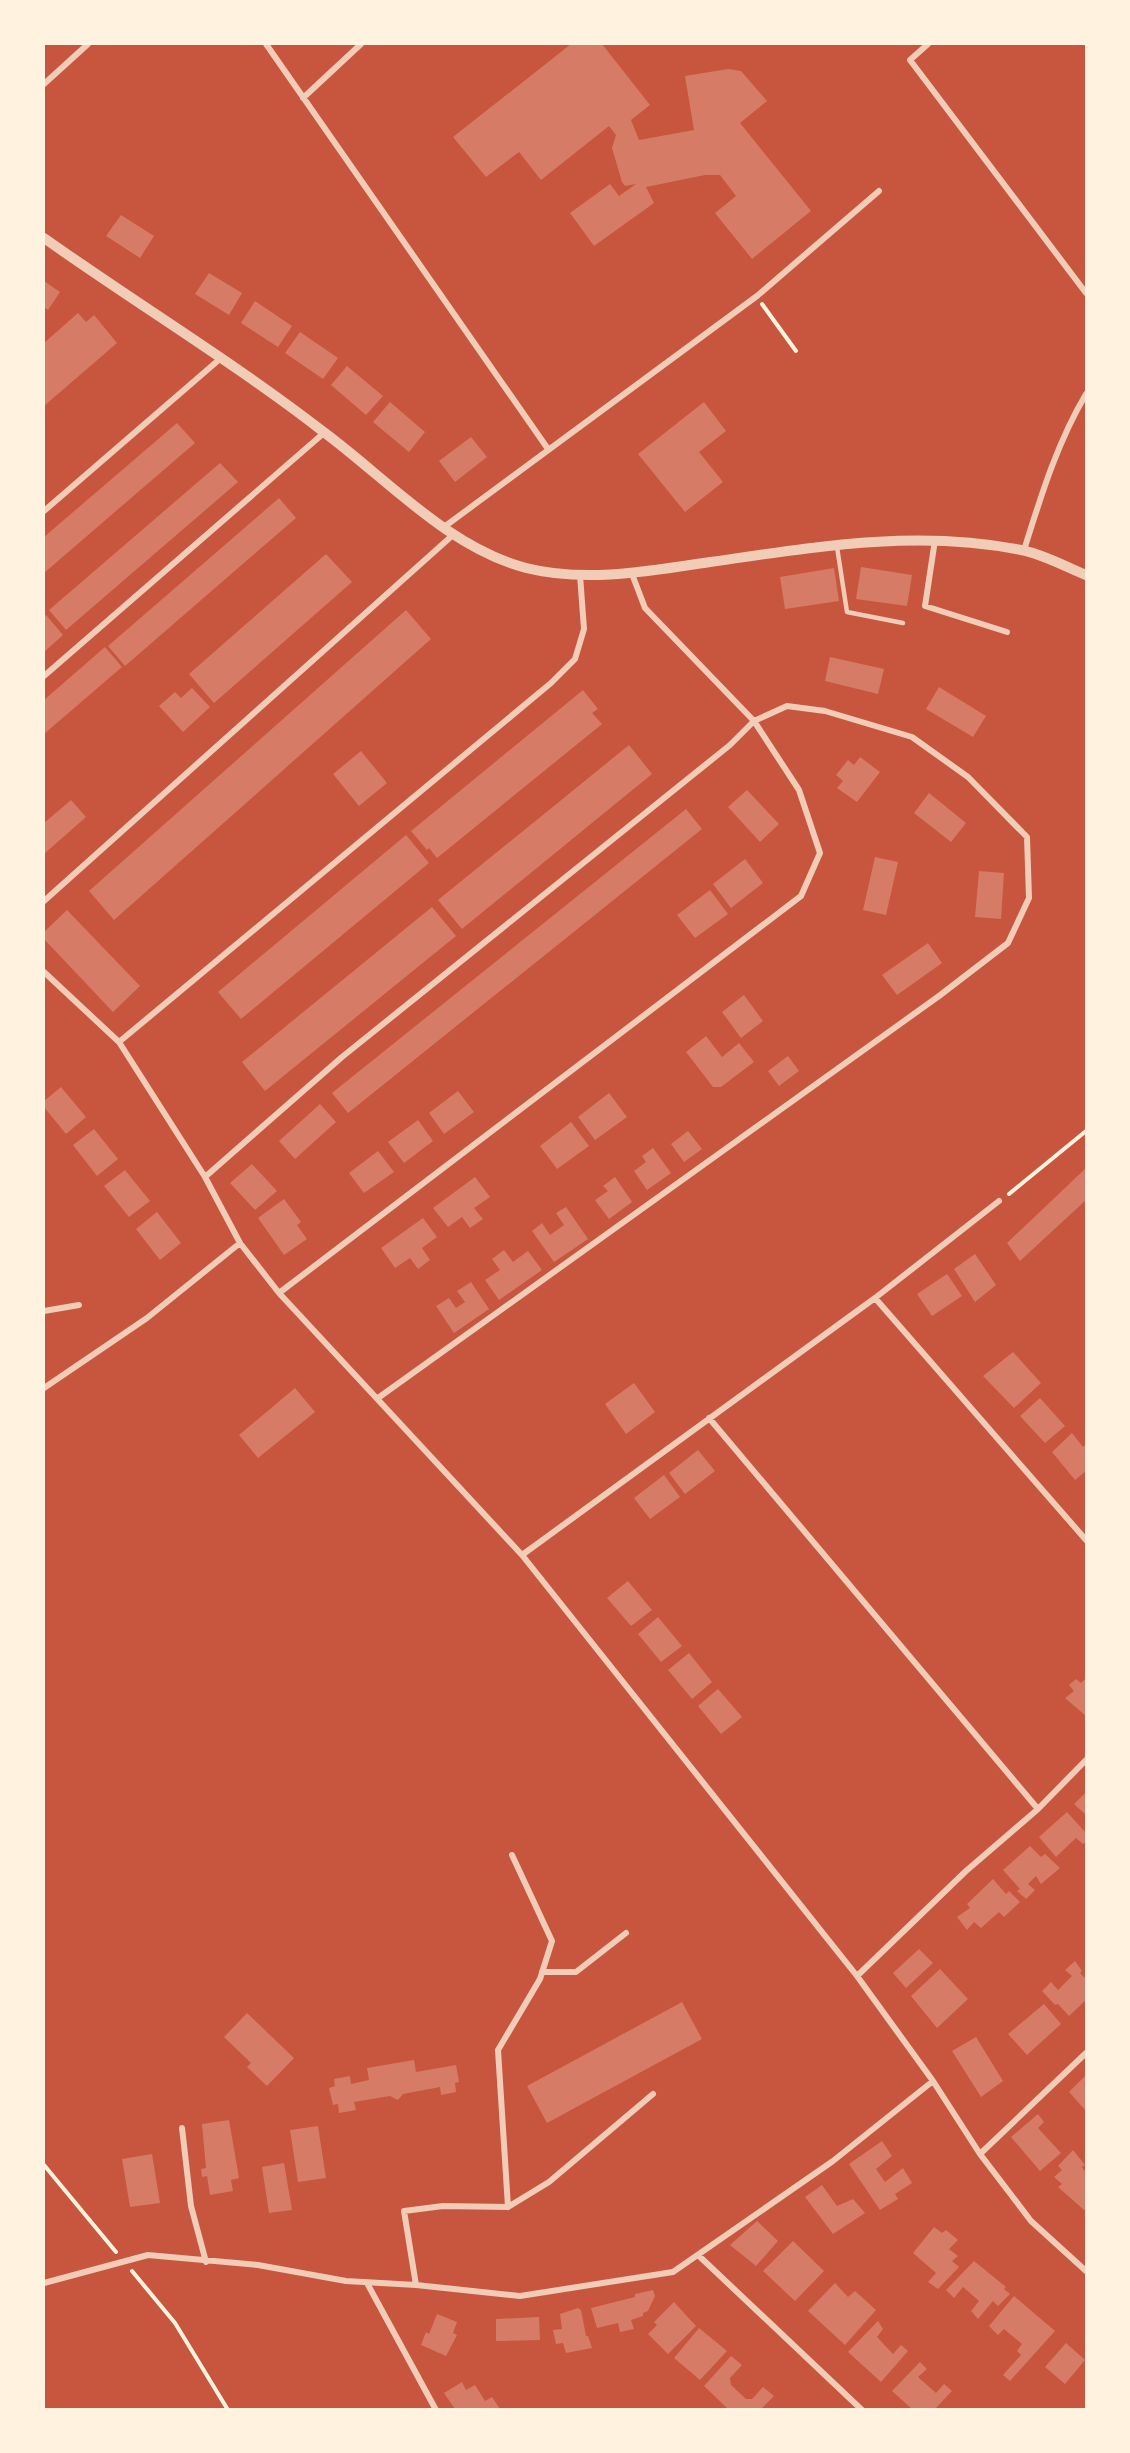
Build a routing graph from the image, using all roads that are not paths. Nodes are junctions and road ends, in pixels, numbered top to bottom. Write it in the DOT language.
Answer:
graph roads {
  1 [pos="88,44"];
  2 [pos="266,44"];
  3 [pos="361,44"];
  4 [pos="928,44"];
  5 [pos="44,84"];
  6 [pos="303,98"];
  7 [pos="879,191"];
  8 [pos="44,238"];
  9 [pos="1086,293"];
  10 [pos="221,358"];
  11 [pos="1086,394"];
  12 [pos="325,432"];
  13 [pos="548,449"];
  14 [pos="44,511"];
  15 [pos="444,526"];
  16 [pos="454,534"];
  17 [pos="935,539"];
  18 [pos="836,544"];
  19 [pos="1024,550"];
  20 [pos="632,574"];
  21 [pos="580,575"];
  22 [pos="1086,575"];
  23 [pos="903,623"];
  24 [pos="1007,632"];
  25 [pos="44,675"];
  26 [pos="754,721"];
  27 [pos="44,901"];
  28 [pos="44,972"];
  29 [pos="119,1042"];
  30 [pos="206,1177"];
  31 [pos="999,1202"];
  32 [pos="240,1243"];
  33 [pos="279,1293"];
  34 [pos="875,1298"];
  35 [pos="80,1305"];
  36 [pos="44,1311"];
  37 [pos="44,1388"];
  38 [pos="378,1398"];
  39 [pos="710,1418"];
  40 [pos="1086,1540"];
  41 [pos="522,1555"];
  42 [pos="1086,1760"];
  43 [pos="1038,1809"];
  44 [pos="512,1855"];
  45 [pos="626,1933"];
  46 [pos="542,1972"];
  47 [pos="857,1976"];
  48 [pos="1086,2053"];
  49 [pos="933,2081"];
  50 [pos="653,2094"];
  51 [pos="182,2128"];
  52 [pos="980,2154"];
  53 [pos="507,2207"];
  54 [pos="698,2255"];
  55 [pos="206,2262"];
  56 [pos="1086,2271"];
  57 [pos="44,2283"];
  58 [pos="367,2283"];
  59 [pos="416,2285"];
  60 [pos="436,2409"];
  61 [pos="862,2409"];
  1 -- 5 [label="street"];
  2 -- 6 [label="street"];
  3 -- 6 [label="street"];
  4 -- 9 [label="street"];
  6 -- 13 [label="street"];
  7 -- 13 [label="street"];
  8 -- 10 [label="street"];
  10 -- 12 [label="street"];
  10 -- 14 [label="street"];
  11 -- 19 [label="street"];
  12 -- 15 [label="street"];
  12 -- 25 [label="street"];
  13 -- 15 [label="street"];
  15 -- 16 [label="street"];
  16 -- 21 [label="street"];
  16 -- 27 [label="street"];
  17 -- 18 [label="street"];
  17 -- 19 [label="street"];
  17 -- 24 [label="street"];
  18 -- 20 [label="street"];
  18 -- 23 [label="lane"];
  19 -- 22 [label="street"];
  20 -- 21 [label="street"];
  20 -- 26 [label="street"];
  21 -- 29 [label="street"];
  26 -- 30 [label="street"];
  26 -- 33 [label="street"];
  26 -- 38 [label="street"];
  28 -- 29 [label="street"];
  29 -- 30 [label="street"];
  30 -- 32 [label="street"];
  31 -- 34 [label="street"];
  32 -- 33 [label="street"];
  32 -- 37 [label="street"];
  33 -- 38 [label="street"];
  34 -- 39 [label="street"];
  34 -- 40 [label="street"];
  35 -- 36 [label="street"];
  38 -- 41 [label="street"];
  39 -- 41 [label="street"];
  39 -- 43 [label="street"];
  41 -- 47 [label="street"];
  42 -- 43 [label="street"];
  43 -- 47 [label="street"];
  44 -- 46 [label="street"];
  45 -- 46 [label="street"];
  46 -- 53 [label="street"];
  47 -- 49 [label="street"];
  48 -- 52 [label="street"];
  49 -- 52 [label="street"];
  49 -- 54 [label="street"];
  50 -- 53 [label="street"];
  51 -- 55 [label="street"];
  52 -- 56 [label="street"];
  53 -- 59 [label="street"];
  54 -- 59 [label="street"];
  54 -- 61 [label="street"];
  55 -- 57 [label="street"];
  55 -- 58 [label="street"];
  58 -- 59 [label="street"];
  58 -- 60 [label="street"];
}
